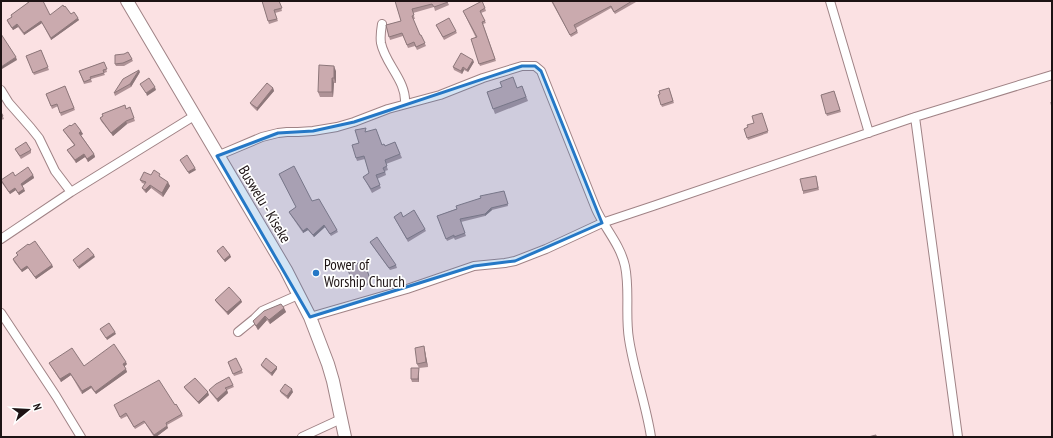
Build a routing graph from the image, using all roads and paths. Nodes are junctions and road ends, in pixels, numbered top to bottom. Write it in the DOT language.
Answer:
graph roads {
  1 [pos="127,1"];
  2 [pos="830,1"];
  3 [pos="382,24"];
  4 [pos="1052,75"];
  5 [pos="2,94"];
  6 [pos="405,104"];
  7 [pos="194,116"];
  8 [pos="915,117"];
  9 [pos="869,133"];
  10 [pos="217,156"];
  11 [pos="71,192"];
  12 [pos="602,223"];
  13 [pos="1,239"];
  14 [pos="298,295"];
  15 [pos="1,313"];
  16 [pos="310,317"];
  17 [pos="238,332"];
  18 [pos="341,419"];
  19 [pos="81,437"];
  20 [pos="302,437"];
  21 [pos="345,437"];
  22 [pos="651,437"];
  23 [pos="958,437"];
  1 -- 7 [label="main road, Buswelu - Kiseke"];
  2 -- 9 [label="street"];
  3 -- 6 [label="street"];
  4 -- 8 [label="street"];
  5 -- 11 [label="street"];
  6 -- 10 [label="street"];
  6 -- 12 [label="street"];
  7 -- 10 [label="main road, Buswelu - Kiseke"];
  7 -- 11 [label="street"];
  8 -- 9 [label="street"];
  8 -- 23 [label="street"];
  9 -- 12 [label="street"];
  10 -- 14 [label="main road, Buswelu - Kiseke"];
  11 -- 13 [label="street"];
  12 -- 16 [label="street"];
  12 -- 22 [label="street"];
  14 -- 16 [label="main road, Buswelu - Kiseke"];
  14 -- 17 [label="street"];
  15 -- 19 [label="street"];
  16 -- 18 [label="main road, Buswelu - Kiseke"];
  18 -- 20 [label="street"];
  18 -- 21 [label="main road, Buswelu - Kiseke"];
}
